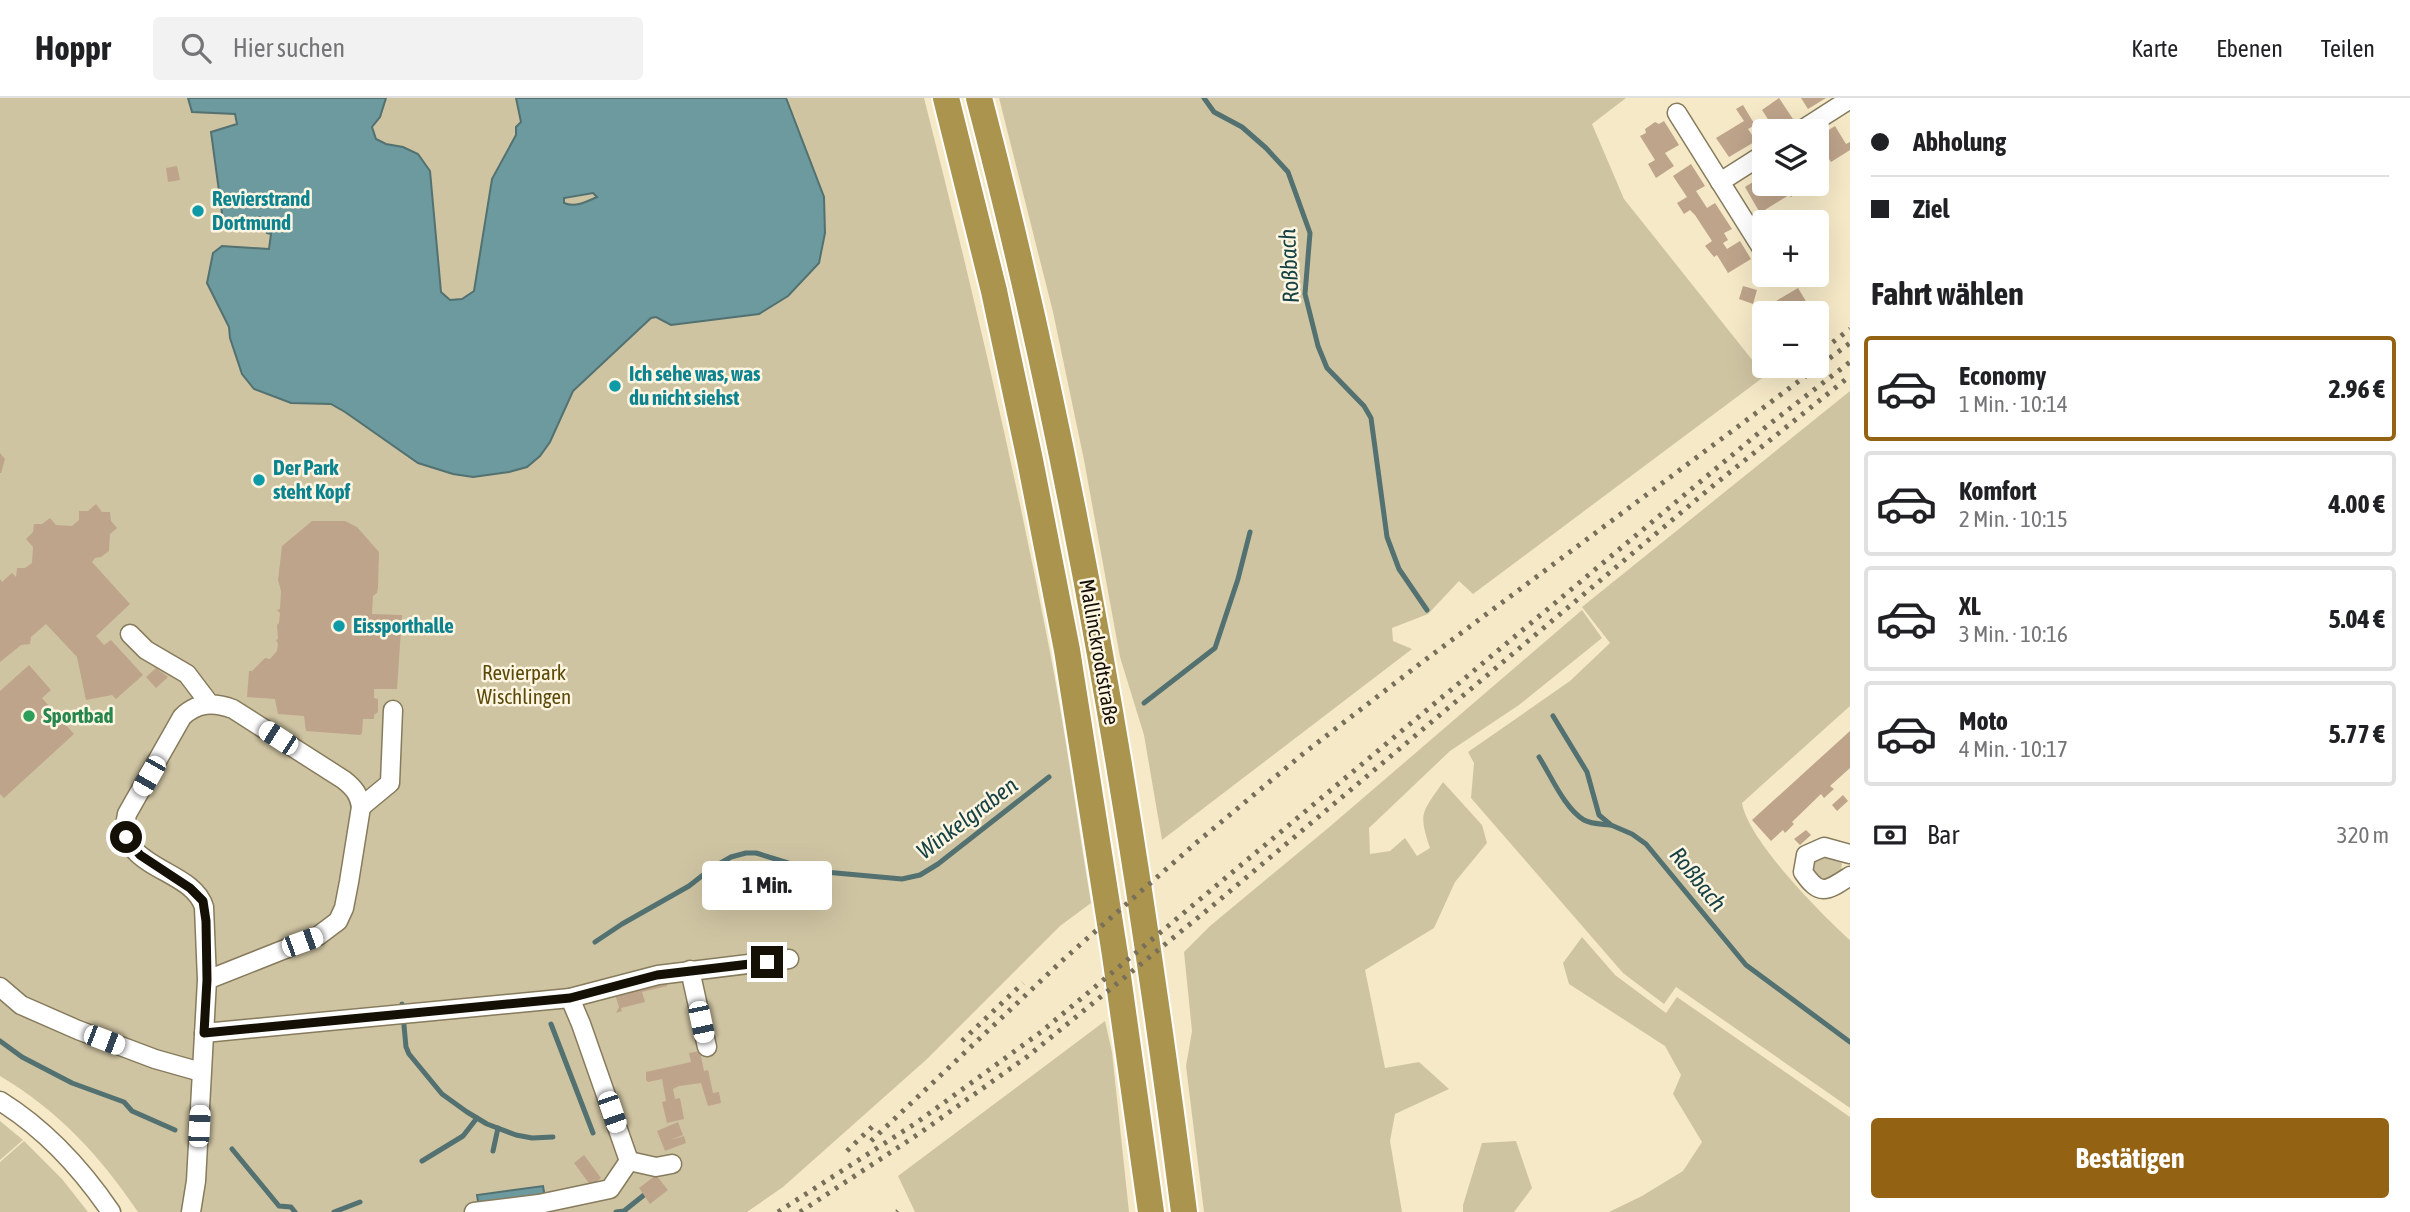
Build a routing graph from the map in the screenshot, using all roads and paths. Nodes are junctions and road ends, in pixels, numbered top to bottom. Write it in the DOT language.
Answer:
graph roads {
  1 [pos="946,98"];
  2 [pos="979,98"];
  3 [pos="1850,99"];
  4 [pos="1677,113"];
  5 [pos="1819,119"];
  6 [pos="1752,162"];
  7 [pos="1720,182"];
  8 [pos="1752,233"];
  9 [pos="130,634"];
  10 [pos="209,703"];
  11 [pos="393,710"];
  12 [pos="362,807"];
  13 [pos="1850,854"];
  14 [pos="1850,876"];
  15 [pos="789,959"];
  16 [pos="691,970"];
  17 [pos="207,980"];
  18 [pos="0,988"];
  19 [pos="570,998"];
  20 [pos="204,1033"];
  21 [pos="707,1047"];
  22 [pos="201,1072"];
  23 [pos="0,1101"];
  24 [pos="629,1161"];
  25 [pos="671,1164"];
  26 [pos="111,1212"];
  27 [pos="191,1212"];
  28 [pos="474,1212"];
  29 [pos="1151,1212"];
  30 [pos="1184,1212"];
  1 -- 29 [label="highway, Mallinckrodtstraße"];
  2 -- 30 [label="highway, Mallinckrodtstraße"];
  3 -- 5 [label="street"];
  4 -- 7 [label="street"];
  6 -- 7 [label="street"];
  7 -- 8 [label="street"];
  9 -- 10 [label="street"];
  10 -- 12 [label="street"];
  10 -- 17 [label="street"];
  11 -- 12 [label="street"];
  12 -- 17 [label="street"];
  13 -- 14 [label="street"];
  15 -- 16 [label="street"];
  16 -- 19 [label="street"];
  16 -- 21 [label="street"];
  17 -- 20 [label="street"];
  18 -- 22 [label="street"];
  19 -- 20 [label="street"];
  19 -- 24 [label="street"];
  20 -- 22 [label="street"];
  22 -- 27 [label="street"];
  23 -- 26 [label="street"];
  24 -- 25 [label="street"];
  24 -- 28 [label="street"];
}
